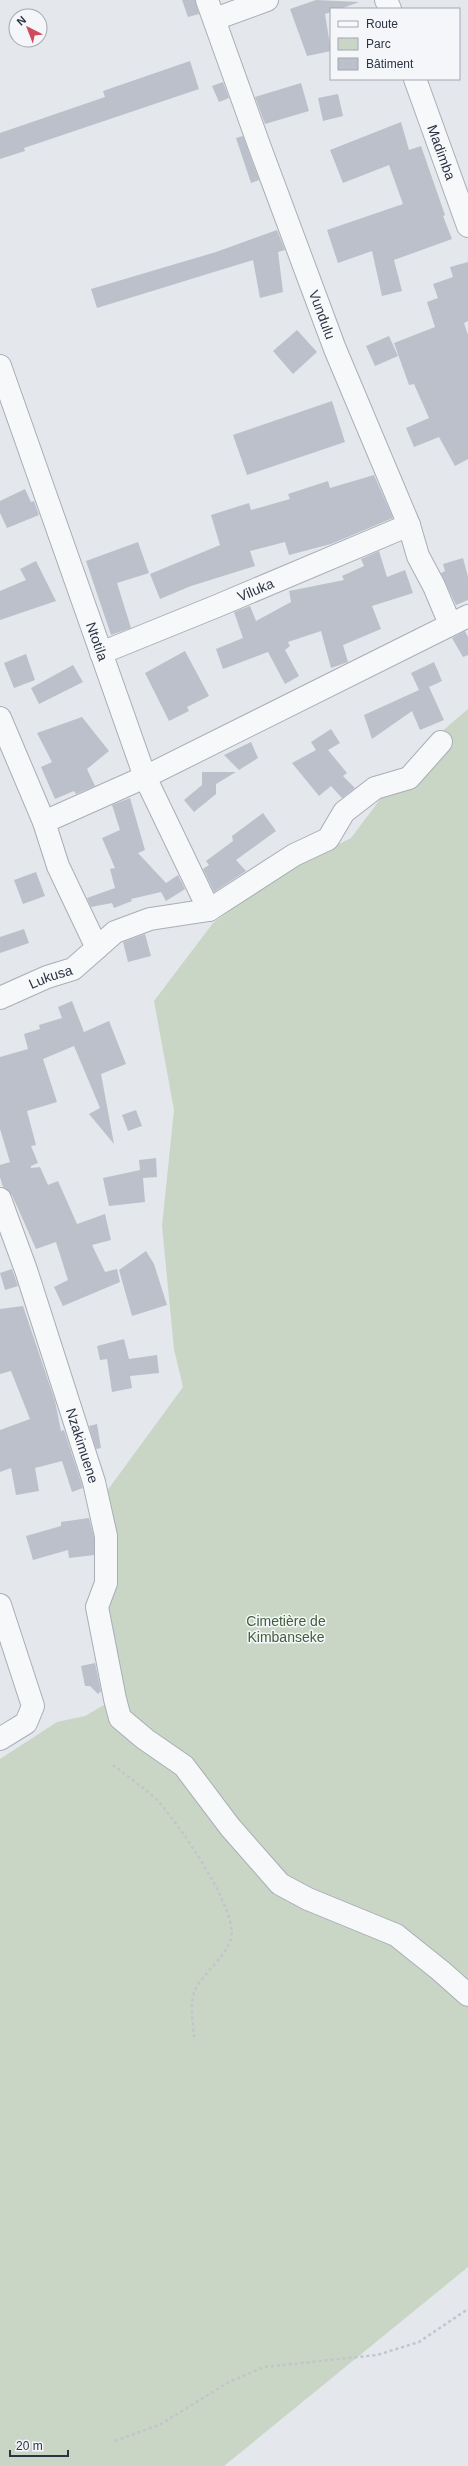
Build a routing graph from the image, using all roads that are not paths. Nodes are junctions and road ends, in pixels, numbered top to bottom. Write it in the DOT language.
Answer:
graph roads {
  1 [pos="267,0"];
  2 [pos="211,9"];
  3 [pos="415,80"];
  4 [pos="468,226"];
  5 [pos="0,366"];
  6 [pos="409,525"];
  7 [pos="459,620"];
  8 [pos="101,653"];
  9 [pos="0,718"];
  10 [pos="441,742"];
  11 [pos="145,777"];
  12 [pos="44,822"];
  13 [pos="209,910"];
  14 [pos="97,948"];
  15 [pos="0,998"];
  16 [pos="0,1198"];
  17 [pos="0,1605"];
  18 [pos="0,1739"];
  19 [pos="468,1995"];
  1 -- 2 [label="street"];
  2 -- 6 [label="street, Vundulu"];
  3 -- 4 [label="street, Madimba"];
  5 -- 8 [label="street, Ntotila"];
  6 -- 7 [label="street, Vundulu"];
  6 -- 8 [label="street, Viluka"];
  7 -- 11 [label="street"];
  8 -- 11 [label="street, Ntotila"];
  9 -- 12 [label="street"];
  10 -- 13 [label="street"];
  11 -- 12 [label="street"];
  11 -- 13 [label="street, Ntotila"];
  12 -- 14 [label="street"];
  13 -- 14 [label="street, Lukusa"];
  14 -- 15 [label="street, Lukusa"];
  16 -- 19 [label="street, Nzakimuene"];
  17 -- 18 [label="street"];
}
